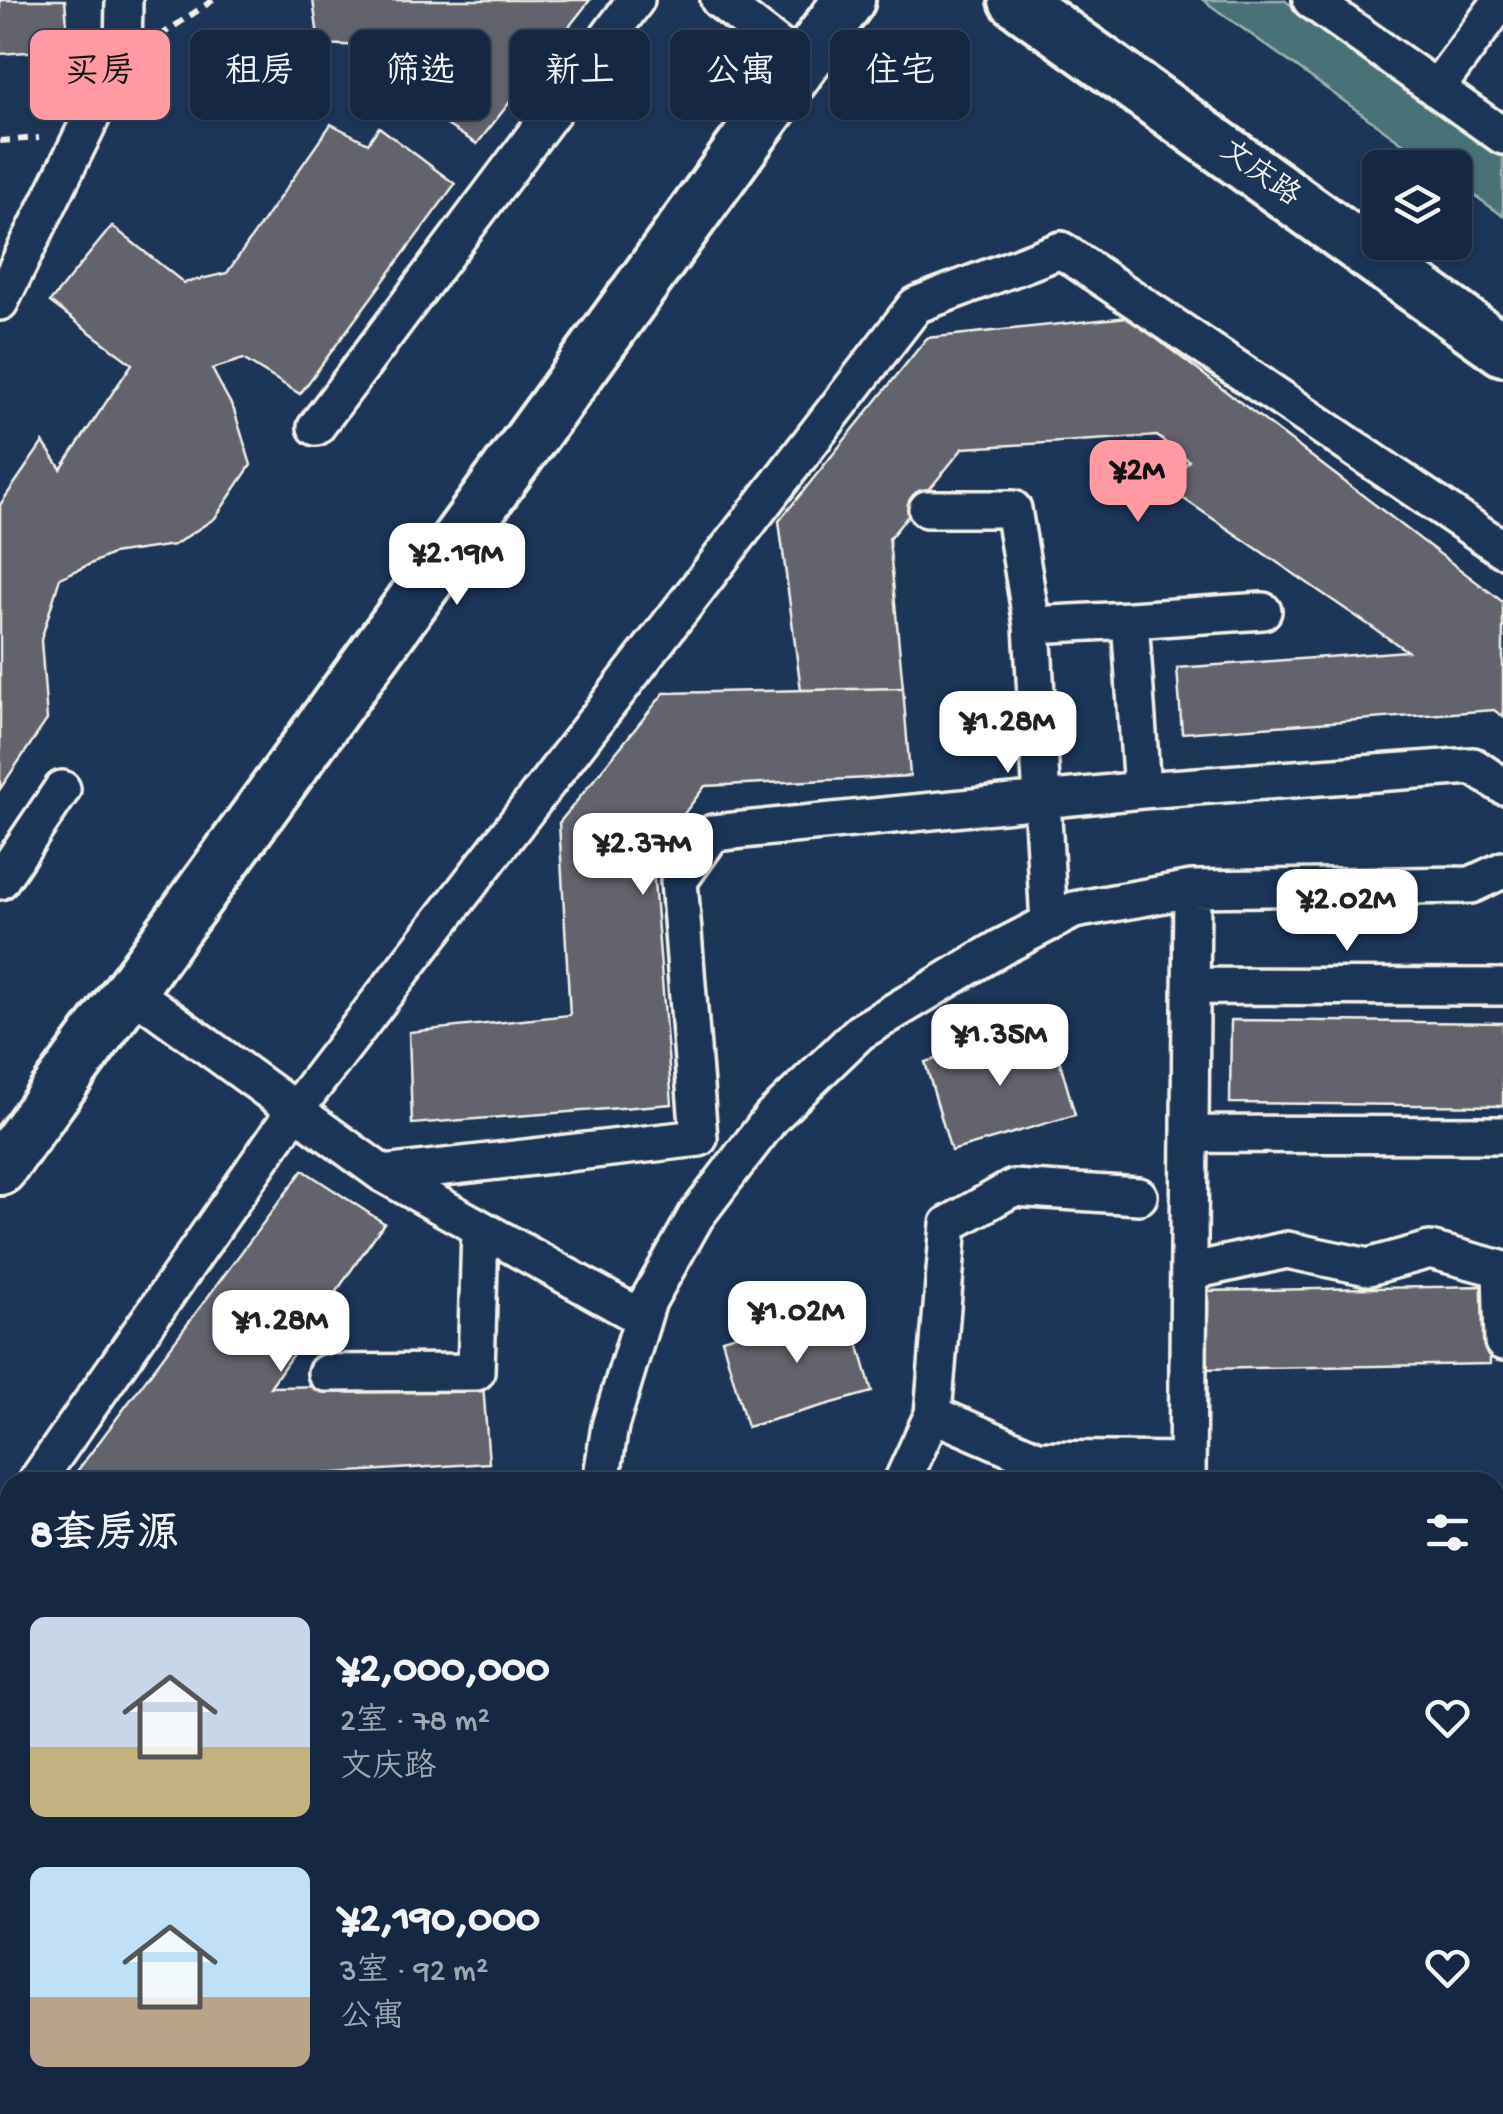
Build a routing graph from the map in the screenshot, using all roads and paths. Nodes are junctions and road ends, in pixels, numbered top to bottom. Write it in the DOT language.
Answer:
graph roads {
  1 [pos="124,0"];
  2 [pos="213,0"];
  3 [pos="636,0"];
  4 [pos="719,0"];
  5 [pos="849,0"];
  6 [pos="1015,0"];
  7 [pos="1312,0"];
  8 [pos="1502,0"];
  9 [pos="123,30"];
  10 [pos="169,30"];
  11 [pos="758,30"];
  12 [pos="810,53"];
  13 [pos="1436,89"];
  14 [pos="90,120"];
  15 [pos="761,120"];
  16 [pos="1503,136"];
  17 [pos="0,302"];
  18 [pos="1503,350"];
  19 [pos="316,427"];
  20 [pos="926,510"];
  21 [pos="1503,548"];
  22 [pos="1262,610"];
  23 [pos="1130,620"];
  24 [pos="1032,626"];
  25 [pos="1503,786"];
  26 [pos="62,789"];
  27 [pos="1142,790"];
  28 [pos="1042,800"];
  29 [pos="1503,870"];
  30 [pos="0,881"];
  31 [pos="1192,889"];
  32 [pos="1049,922"];
  33 [pos="1191,986"];
  34 [pos="1503,987"];
  35 [pos="130,990"];
  36 [pos="296,1110"];
  37 [pos="1190,1134"];
  38 [pos="1503,1135"];
  39 [pos="9,1138"];
  40 [pos="382,1174"];
  41 [pos="1140,1196"];
  42 [pos="480,1228"];
  43 [pos="1502,1268"];
  44 [pos="1189,1272"];
  45 [pos="642,1318"];
  46 [pos="1503,1342"];
  47 [pos="326,1373"];
  48 [pos="934,1414"];
  49 [pos="43,1472"];
  50 [pos="603,1472"];
  51 [pos="907,1472"];
  52 [pos="1187,1472"];
  1 -- 9 [label="street"];
  2 -- 10 [label="path"];
  3 -- 19 [label="street"];
  4 -- 11 [label="street"];
  5 -- 12 [label="street"];
  6 -- 18 [label="street, 文庆路"];
  7 -- 13 [label="street"];
  8 -- 13 [label="street"];
  13 -- 16 [label="street"];
  14 -- 17 [label="street"];
  15 -- 35 [label="street"];
  20 -- 24 [label="street"];
  21 -- 36 [label="street"];
  22 -- 23 [label="street"];
  23 -- 24 [label="street"];
  23 -- 27 [label="street"];
  24 -- 28 [label="street"];
  25 -- 27 [label="street"];
  26 -- 30 [label="street"];
  27 -- 28 [label="street"];
  28 -- 32 [label="street"];
  28 -- 40 [label="street"];
  29 -- 31 [label="street"];
  31 -- 32 [label="street"];
  31 -- 33 [label="street"];
  32 -- 45 [label="street"];
  33 -- 34 [label="street"];
  33 -- 37 [label="street"];
  35 -- 36 [label="street"];
  35 -- 39 [label="street"];
  36 -- 40 [label="street"];
  36 -- 49 [label="street"];
  37 -- 38 [label="street"];
  37 -- 44 [label="street"];
  40 -- 42 [label="street"];
  41 -- 48 [label="street"];
  42 -- 45 [label="street"];
  42 -- 47 [label="street"];
  43 -- 44 [label="street"];
  43 -- 46 [label="street"];
  44 -- 52 [label="street"];
  45 -- 50 [label="street"];
  48 -- 51 [label="street"];
  48 -- 52 [label="street"];
}
